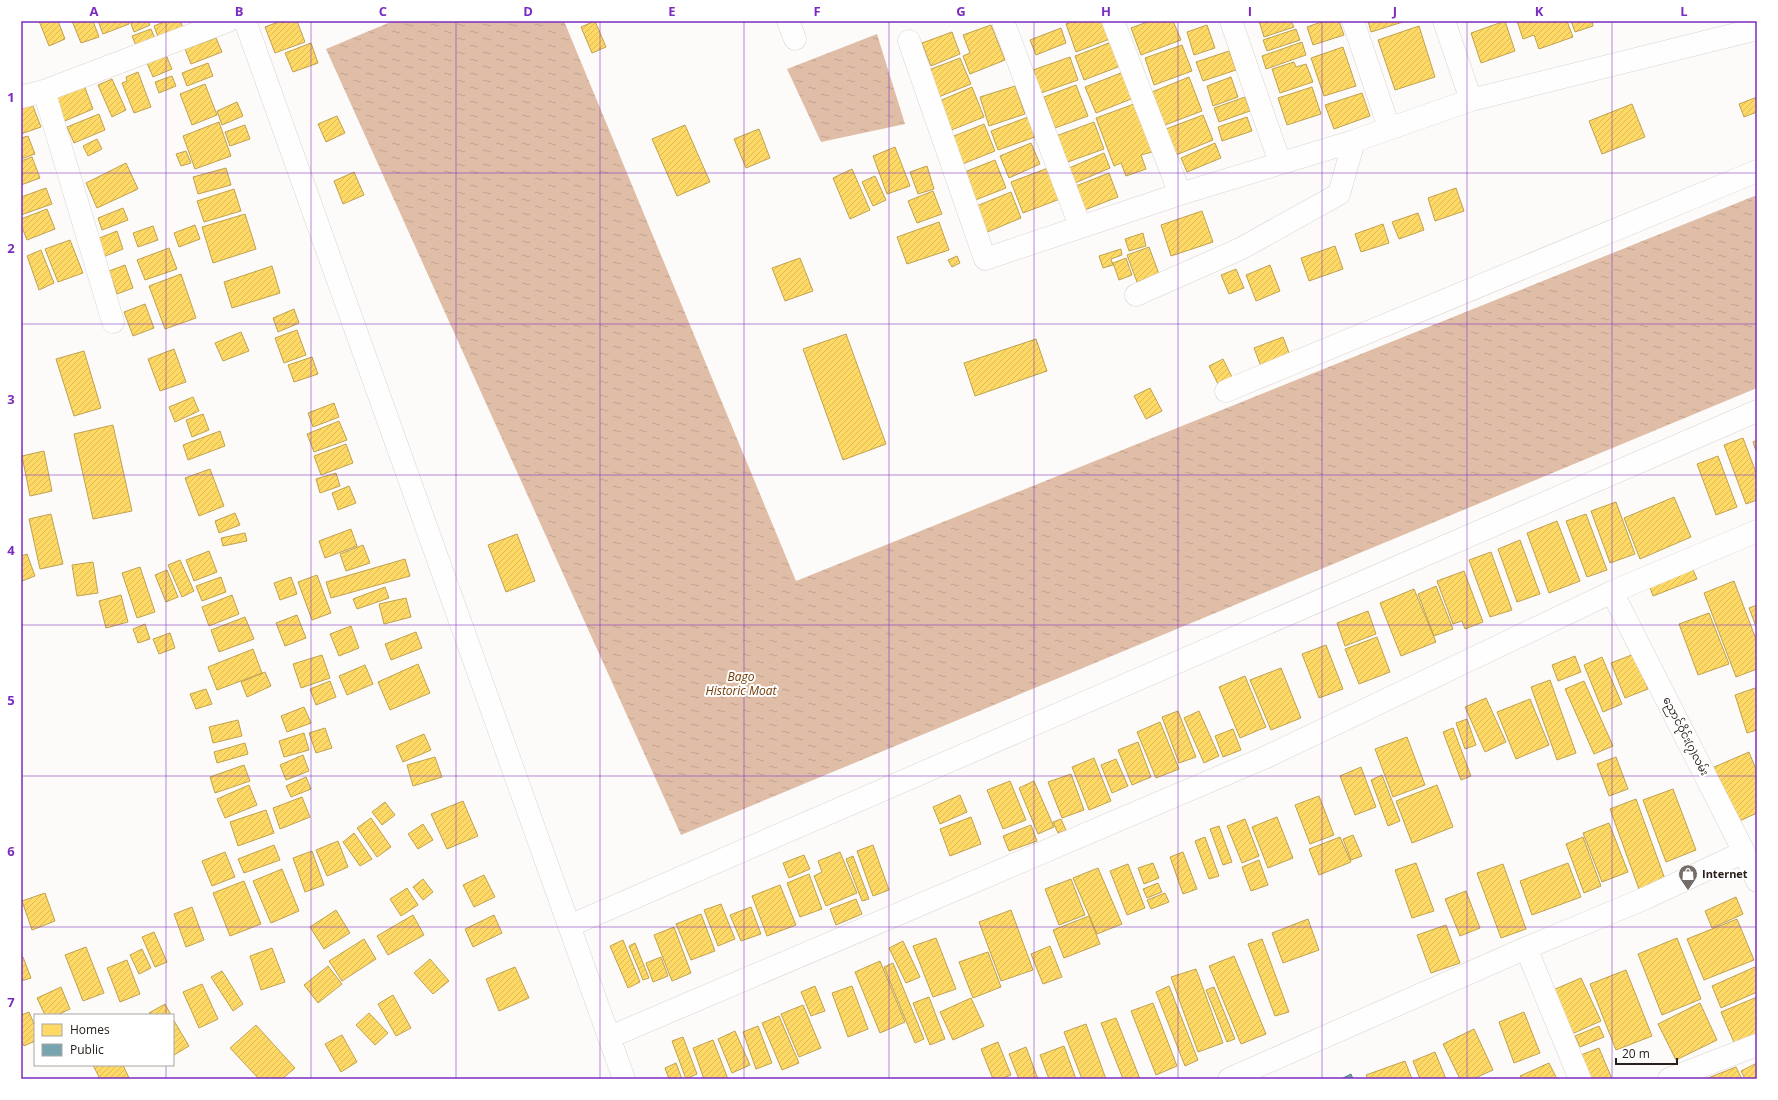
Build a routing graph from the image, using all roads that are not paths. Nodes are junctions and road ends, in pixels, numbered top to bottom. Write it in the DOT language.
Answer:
graph roads {
  1 [pos="228,21"];
  2 [pos="245,21"];
  3 [pos="1003,21"];
  4 [pos="1113,21"];
  5 [pos="1231,21"];
  6 [pos="1353,21"];
  7 [pos="1444,21"];
  8 [pos="1753,30"];
  9 [pos="909,41"];
  10 [pos="44,91"];
  11 [pos="21,98"];
  12 [pos="1471,100"];
  13 [pos="1389,128"];
  14 [pos="1354,141"];
  15 [pos="1280,163"];
  16 [pos="1757,171"];
  17 [pos="1180,194"];
  18 [pos="1080,226"];
  19 [pos="1136,295"];
  20 [pos="113,322"];
  21 [pos="1226,391"];
  22 [pos="1757,411"];
  23 [pos="1757,531"];
  24 [pos="1612,592"];
  25 [pos="1744,852"];
  26 [pos="1757,881"];
  27 [pos="569,926"];
  28 [pos="1526,948"];
  29 [pos="610,1037"];
  30 [pos="1757,1045"];
  31 [pos="624,1079"];
  32 [pos="1229,1079"];
  33 [pos="1580,1079"];
  34 [pos="1669,1079"];
  1 -- 10 [label="street"];
  2 -- 27 [label="street"];
  3 -- 18 [label="street"];
  4 -- 17 [label="street"];
  5 -- 15 [label="street"];
  6 -- 13 [label="street"];
  7 -- 12 [label="street"];
  8 -- 12 [label="street"];
  9 -- 18 [label="street"];
  10 -- 11 [label="street"];
  10 -- 20 [label="street"];
  12 -- 13 [label="street"];
  13 -- 14 [label="street"];
  14 -- 15 [label="street"];
  14 -- 19 [label="street"];
  15 -- 17 [label="street"];
  16 -- 21 [label="street"];
  17 -- 18 [label="street"];
  22 -- 27 [label="street"];
  23 -- 24 [label="street"];
  24 -- 25 [label="street, ညောင်ဝိုင်း(၇)လမ်း"];
  24 -- 29 [label="street"];
  25 -- 26 [label="street, ညောင်ဝိုင်း(၇)လမ်း"];
  25 -- 28 [label="street"];
  27 -- 29 [label="street"];
  28 -- 32 [label="street"];
  28 -- 33 [label="street"];
  29 -- 31 [label="street"];
  30 -- 34 [label="street"];
}
